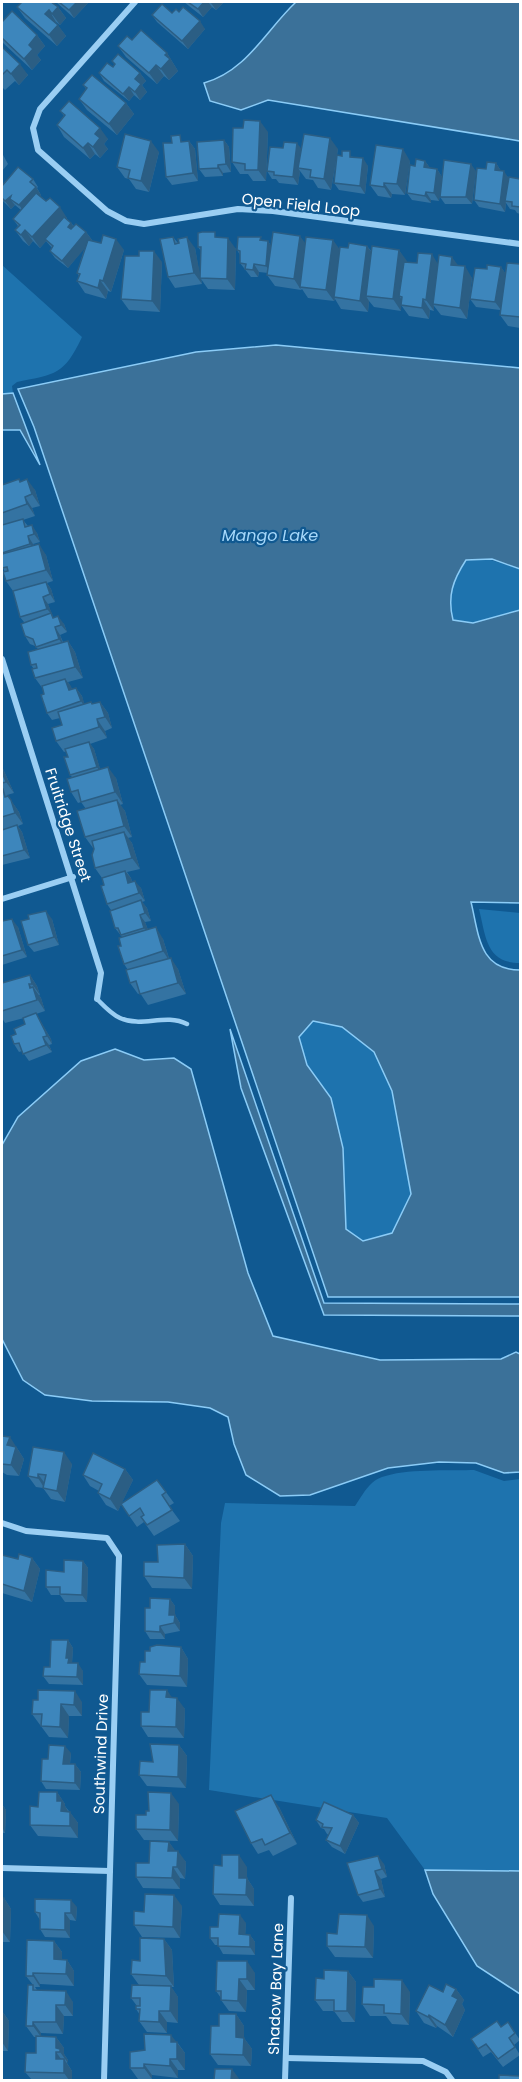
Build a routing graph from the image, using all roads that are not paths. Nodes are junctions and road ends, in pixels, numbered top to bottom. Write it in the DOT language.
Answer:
graph roads {
  1 [pos="135,2"];
  2 [pos="520,244"];
  3 [pos="2,659"];
  4 [pos="73,877"];
  5 [pos="2,899"];
  6 [pos="97,999"];
  7 [pos="187,1024"];
  8 [pos="2,1523"];
  9 [pos="2,1868"];
  10 [pos="110,1871"];
  11 [pos="291,1898"];
  12 [pos="286,2058"];
  13 [pos="104,2080"];
  14 [pos="285,2080"];
  15 [pos="452,2080"];
  1 -- 2 [label="street, Open Field Loop"];
  3 -- 4 [label="street, Fruitridge Street"];
  4 -- 5 [label="street"];
  4 -- 6 [label="street, Fruitridge Street"];
  6 -- 7 [label="lane"];
  8 -- 10 [label="street, Southwind Drive"];
  9 -- 10 [label="street"];
  10 -- 13 [label="street, Southwind Drive"];
  11 -- 12 [label="street, Shadow Bay Lane"];
  12 -- 14 [label="street, Shadow Bay Lane"];
  12 -- 15 [label="street"];
}
